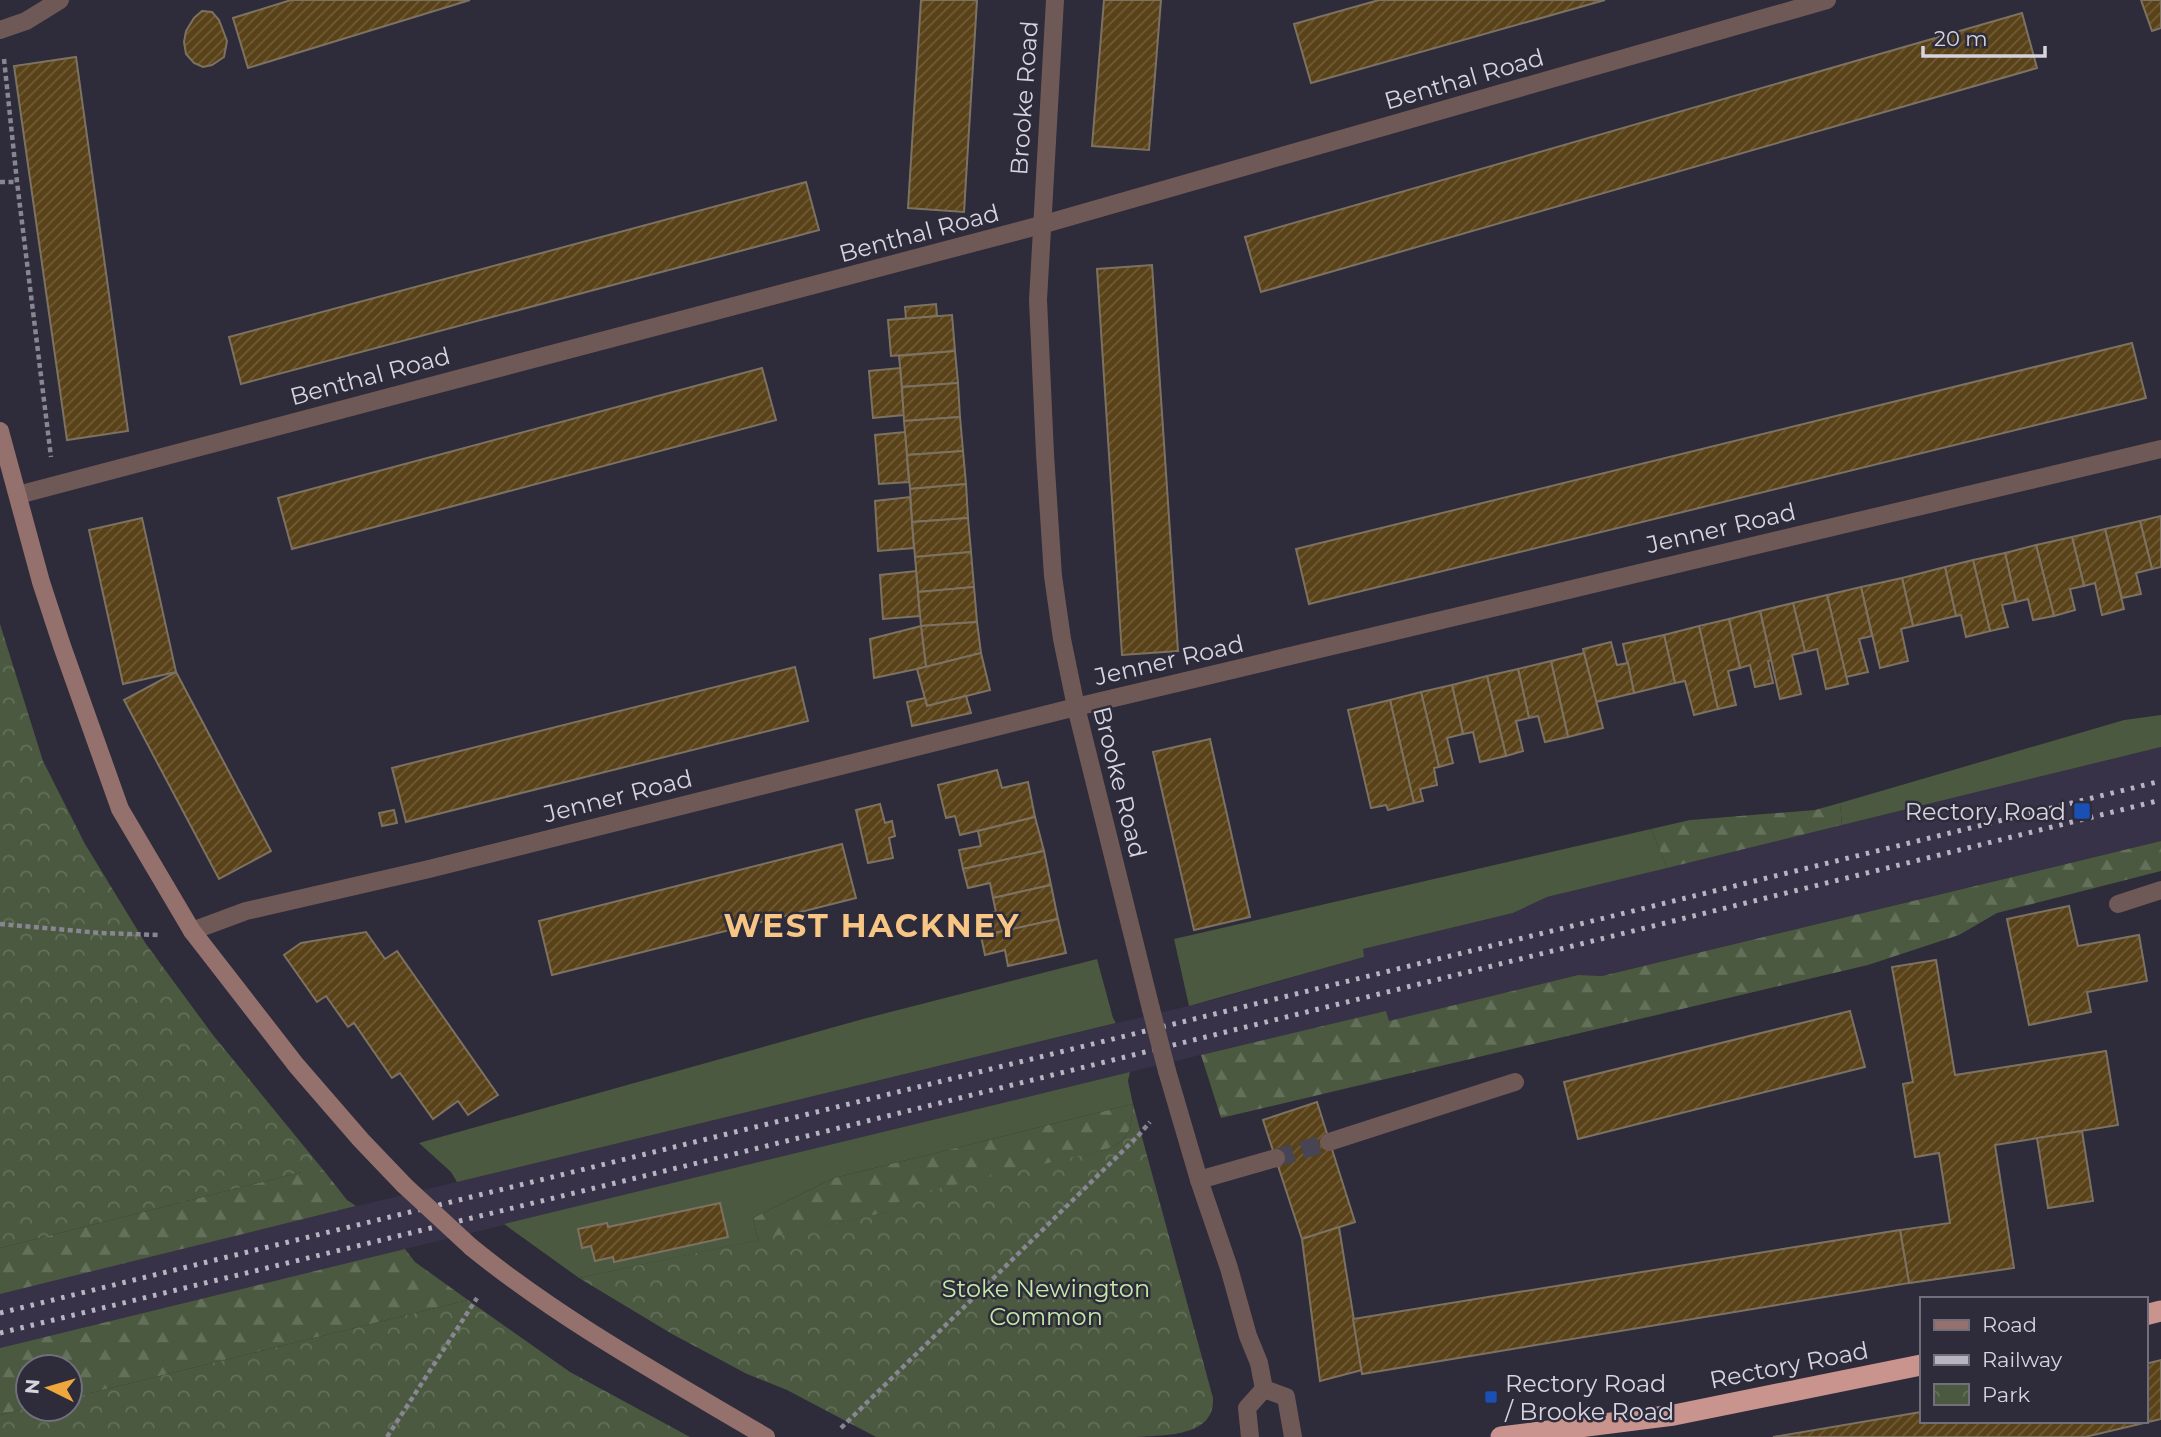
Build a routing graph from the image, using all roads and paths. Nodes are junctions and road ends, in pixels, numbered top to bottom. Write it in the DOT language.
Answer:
graph roads {
  1 [pos="60,0"];
  2 [pos="1055,0"];
  3 [pos="1827,0"];
  4 [pos="1,39"];
  5 [pos="0,182"];
  6 [pos="16,182"];
  7 [pos="1041,225"];
  8 [pos="0,431"];
  9 [pos="2161,449"];
  10 [pos="52,466"];
  11 [pos="18,495"];
  12 [pos="1076,707"];
  13 [pos="2161,890"];
  14 [pos="2118,904"];
  15 [pos="0,924"];
  16 [pos="192,931"];
  17 [pos="1515,1082"];
  18 [pos="1150,1122"];
  19 [pos="1329,1142"];
  20 [pos="1276,1158"];
  21 [pos="1199,1180"];
  22 [pos="477,1298"];
  23 [pos="1920,1365"];
  24 [pos="1264,1389"];
  25 [pos="841,1428"];
  26 [pos="387,1437"];
  27 [pos="766,1437"];
  28 [pos="1250,1437"];
  29 [pos="1293,1437"];
  30 [pos="1501,1437"];
  1 -- 4 [label="street"];
  2 -- 7 [label="street, Brooke Road"];
  3 -- 7 [label="street, Benthal Road"];
  4 -- 6 [label="path"];
  5 -- 6 [label="path"];
  6 -- 10 [label="path"];
  7 -- 11 [label="street, Benthal Road"];
  7 -- 12 [label="street, Brooke Road"];
  8 -- 11 [label="street"];
  9 -- 12 [label="street, Jenner Road"];
  11 -- 16 [label="street"];
  12 -- 16 [label="street, Jenner Road"];
  12 -- 21 [label="street, Brooke Road, bridge"];
  13 -- 14 [label="street"];
  15 -- 16 [label="path"];
  16 -- 27 [label="street, bridge"];
  17 -- 19 [label="street"];
  18 -- 25 [label="path"];
  20 -- 21 [label="street"];
  21 -- 24 [label="street, Brooke Road"];
  22 -- 26 [label="path"];
  23 -- 30 [label="highway, Rectory Road"];
  24 -- 28 [label="street"];
  24 -- 29 [label="street"];
}
